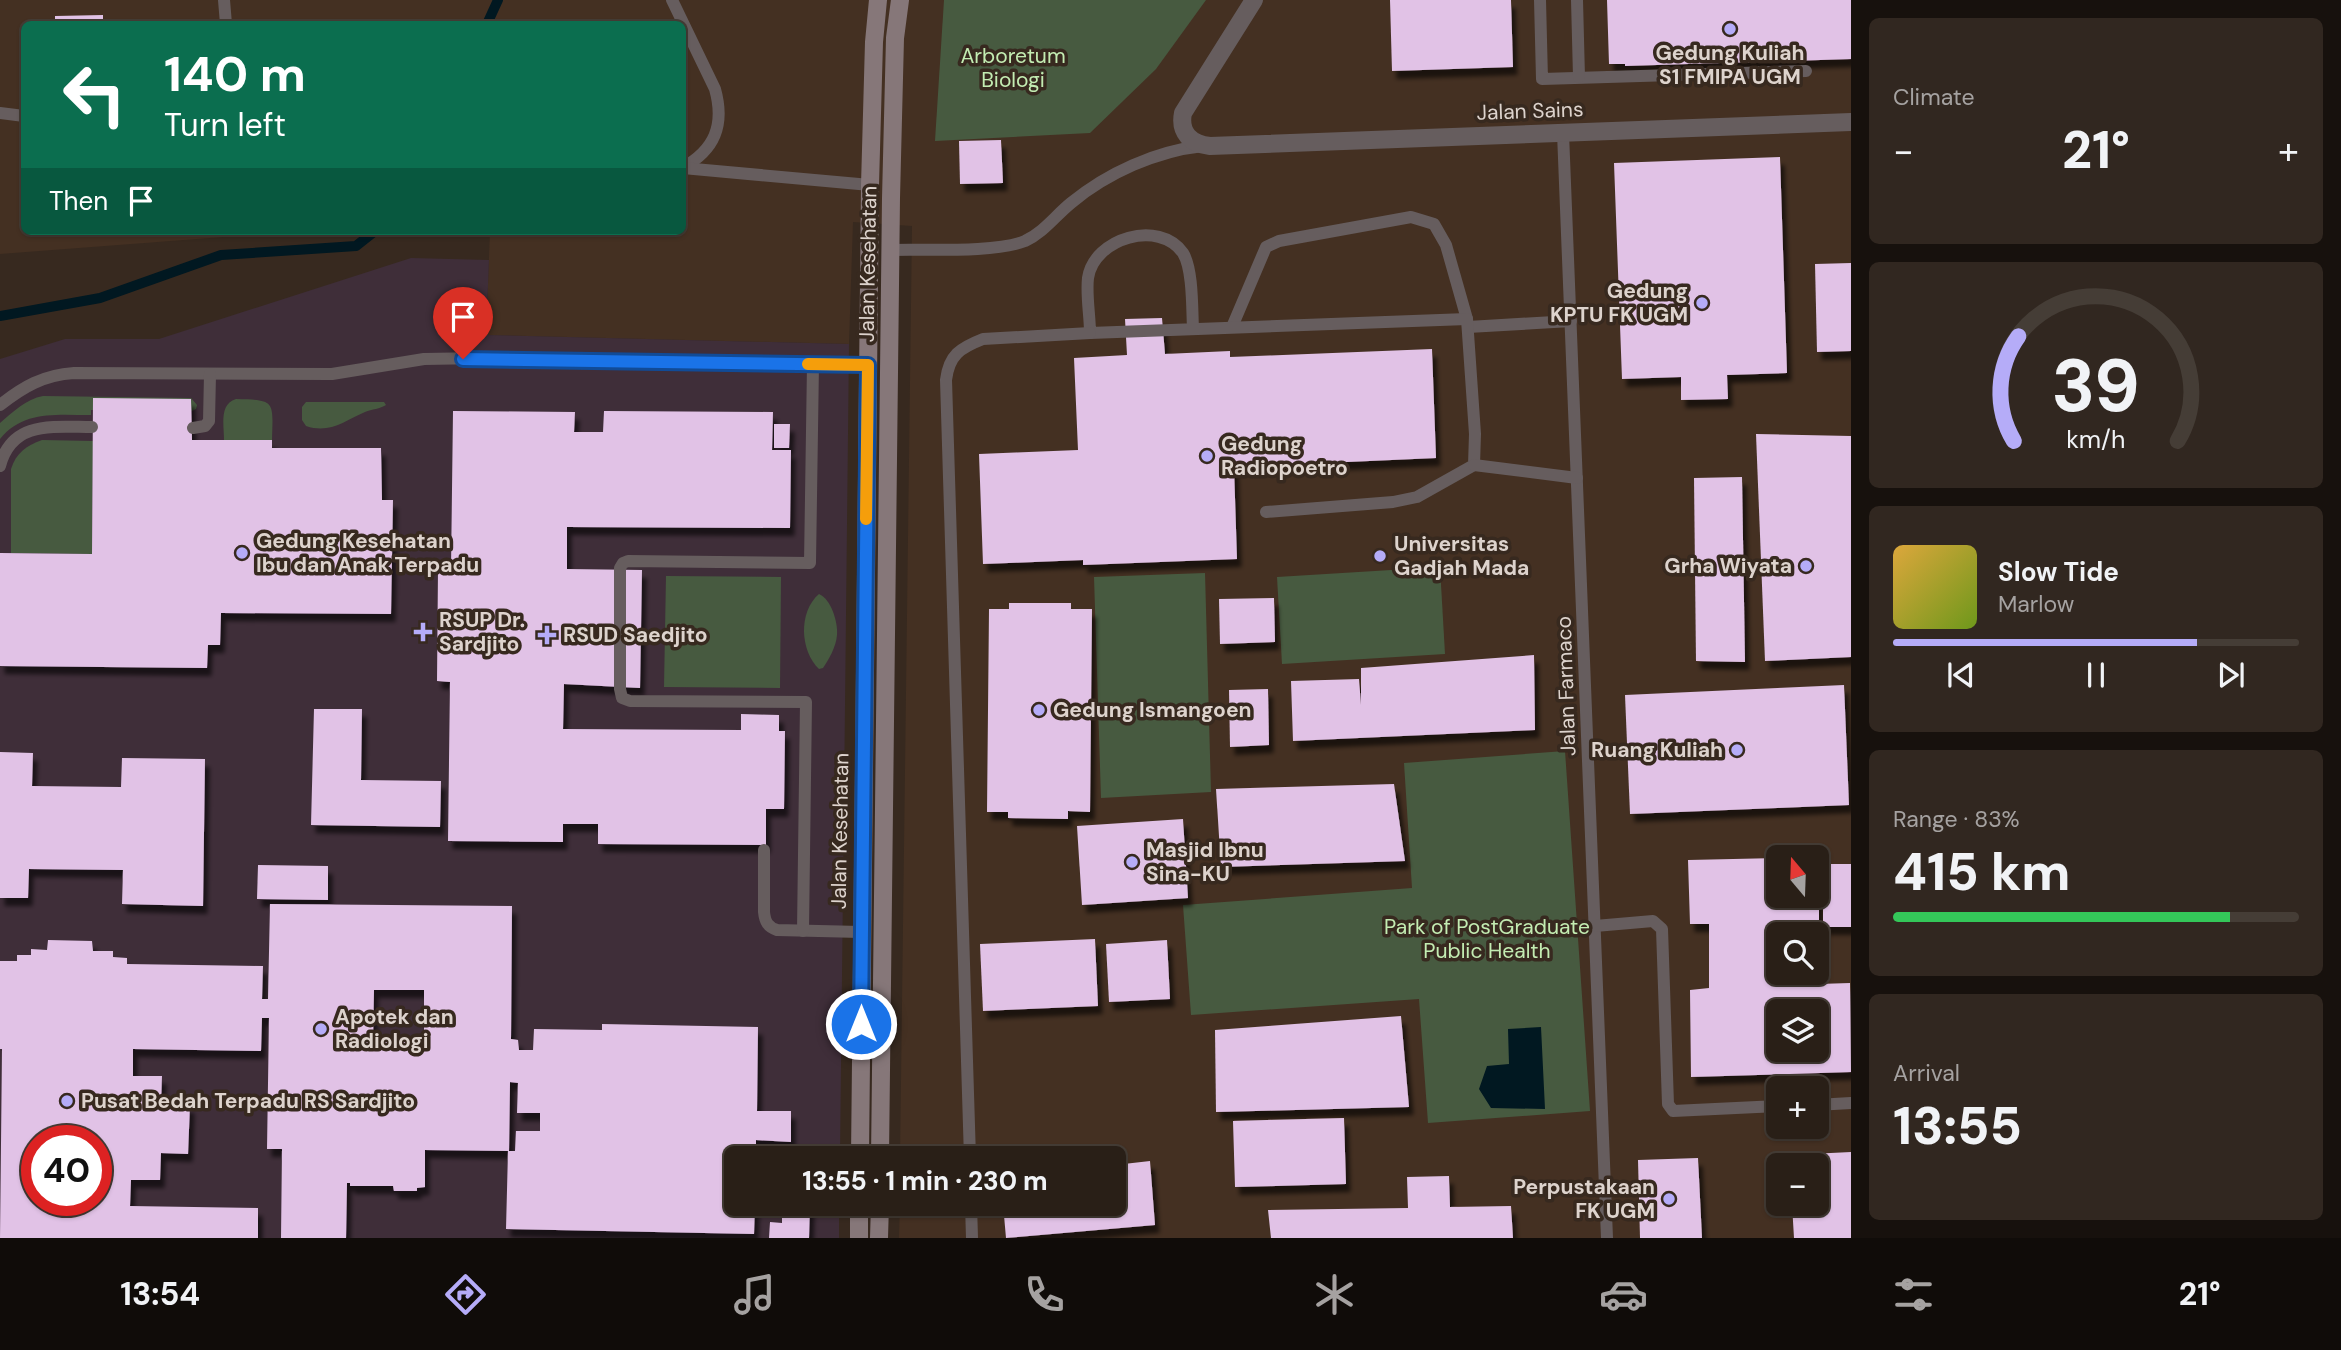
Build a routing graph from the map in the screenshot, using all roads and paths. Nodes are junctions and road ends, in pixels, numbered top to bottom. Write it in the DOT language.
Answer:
graph roads {
  1 [pos="224,0"];
  2 [pos="672,0"];
  3 [pos="878,0"];
  4 [pos="900,0"];
  5 [pos="1254,0"];
  6 [pos="1540,0"];
  7 [pos="1577,0"];
  8 [pos="226,21"];
  9 [pos="682,21"];
  10 [pos="686,29"];
  11 [pos="1806,71"];
  12 [pos="1579,78"];
  13 [pos="0,113"];
  14 [pos="21,116"];
  15 [pos="1851,122"];
  16 [pos="1563,133"];
  17 [pos="1210,146"];
  18 [pos="686,166"];
  19 [pos="686,168"];
  20 [pos="870,185"];
  21 [pos="891,250"];
  22 [pos="1571,321"];
  23 [pos="1468,323"];
  24 [pos="1233,327"];
  25 [pos="1193,329"];
  26 [pos="1090,333"];
  27 [pos="813,364"];
  28 [pos="868,365"];
  29 [pos="889,365"];
  30 [pos="210,374"];
  31 [pos="0,405"];
  32 [pos="92,428"];
  33 [pos="194,428"];
  34 [pos="1474,465"];
  35 [pos="0,466"];
  36 [pos="1577,478"];
  37 [pos="1266,512"];
  38 [pos="764,850"];
  39 [pos="1595,926"];
  40 [pos="803,931"];
  41 [pos="862,932"];
  42 [pos="883,932"];
  43 [pos="1851,1103"];
  44 [pos="1829,1104"];
  45 [pos="1766,1107"];
  46 [pos="860,1146"];
  47 [pos="880,1146"];
  48 [pos="970,1146"];
  49 [pos="859,1216"];
  50 [pos="880,1216"];
  51 [pos="971,1216"];
  52 [pos="859,1238"];
  53 [pos="879,1238"];
  54 [pos="972,1238"];
  55 [pos="1607,1238"];
  1 -- 8 [label="lane"];
  2 -- 9 [label="lane"];
  3 -- 20 [label="street, Jalan Kesehatan"];
  4 -- 21 [label="street, Jalan Kesehatan"];
  5 -- 17 [label="street"];
  6 -- 12 [label="lane"];
  7 -- 12 [label="lane"];
  10 -- 18 [label="lane"];
  11 -- 12 [label="lane"];
  13 -- 14 [label="lane"];
  15 -- 16 [label="street, Jalan Sains"];
  16 -- 17 [label="street, Jalan Sains"];
  16 -- 22 [label="lane, Jalan Farmaco"];
  17 -- 21 [label="lane"];
  19 -- 20 [label="lane"];
  20 -- 28 [label="street, Jalan Kesehatan"];
  21 -- 29 [label="street, Jalan Kesehatan"];
  22 -- 23 [label="lane"];
  22 -- 36 [label="lane, Jalan Farmaco"];
  23 -- 24 [label="lane"];
  23 -- 24 [label="lane"];
  23 -- 34 [label="lane"];
  24 -- 25 [label="lane"];
  25 -- 26 [label="lane"];
  25 -- 26 [label="lane"];
  26 -- 48 [label="lane"];
  27 -- 28 [label="lane"];
  27 -- 30 [label="lane"];
  27 -- 40 [label="lane"];
  28 -- 29 [label="street"];
  28 -- 41 [label="street, Jalan Kesehatan"];
  29 -- 42 [label="street, Jalan Kesehatan"];
  30 -- 31 [label="lane"];
  30 -- 33 [label="lane"];
  32 -- 35 [label="lane"];
  34 -- 36 [label="lane"];
  34 -- 37 [label="lane"];
  36 -- 39 [label="lane, Jalan Farmaco"];
  38 -- 40 [label="lane"];
  39 -- 45 [label="lane"];
  39 -- 55 [label="lane, Jalan Farmaco"];
  40 -- 41 [label="lane"];
  41 -- 42 [label="street"];
  41 -- 46 [label="street, Jalan Kesehatan"];
  42 -- 47 [label="street, Jalan Kesehatan"];
  43 -- 44 [label="lane"];
  49 -- 52 [label="street"];
  50 -- 53 [label="street"];
  51 -- 54 [label="lane"];
}
